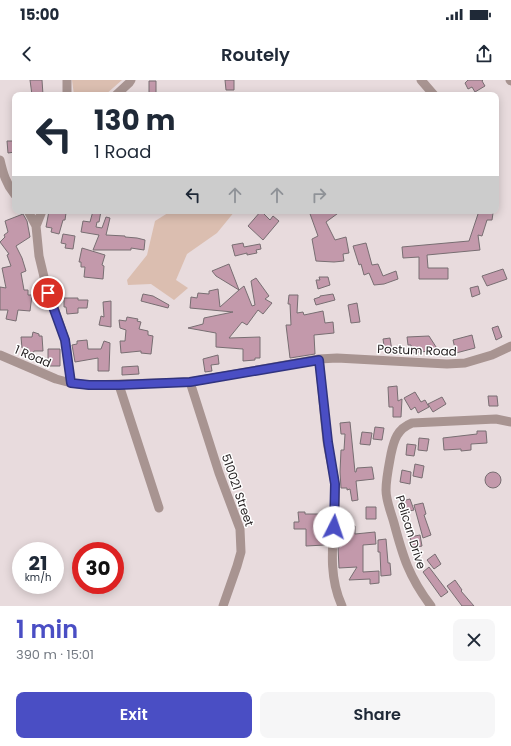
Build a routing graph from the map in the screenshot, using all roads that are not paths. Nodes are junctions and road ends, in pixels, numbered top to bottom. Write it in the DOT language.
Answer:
graph roads {
  1 [pos="67,80"];
  2 [pos="130,80"];
  3 [pos="421,80"];
  4 [pos="68,92"];
  5 [pos="119,92"];
  6 [pos="431,92"];
  7 [pos="0,160"];
  8 [pos="12,192"];
  9 [pos="30,214"];
  10 [pos="41,214"];
  11 [pos="36,226"];
  12 [pos="511,346"];
  13 [pos="0,355"];
  14 [pos="319,360"];
  15 [pos="190,382"];
  16 [pos="71,383"];
  17 [pos="119,385"];
  18 [pos="511,422"];
  19 [pos="159,508"];
  20 [pos="223,606"];
  21 [pos="342,606"];
  22 [pos="431,606"];
  1 -- 4 [label="street"];
  2 -- 5 [label="street"];
  3 -- 6 [label="street"];
  7 -- 8 [label="street"];
  9 -- 11 [label="street"];
  10 -- 11 [label="street"];
  11 -- 16 [label="street"];
  12 -- 14 [label="street, Postum Road"];
  13 -- 16 [label="street, 1 Road"];
  14 -- 15 [label="street, 1 Road"];
  14 -- 21 [label="street"];
  15 -- 17 [label="street, 1 Road"];
  15 -- 20 [label="street, 510021 Street"];
  16 -- 17 [label="street, 1 Road"];
  17 -- 19 [label="street"];
  18 -- 22 [label="street, Pelican Drive"];
}
